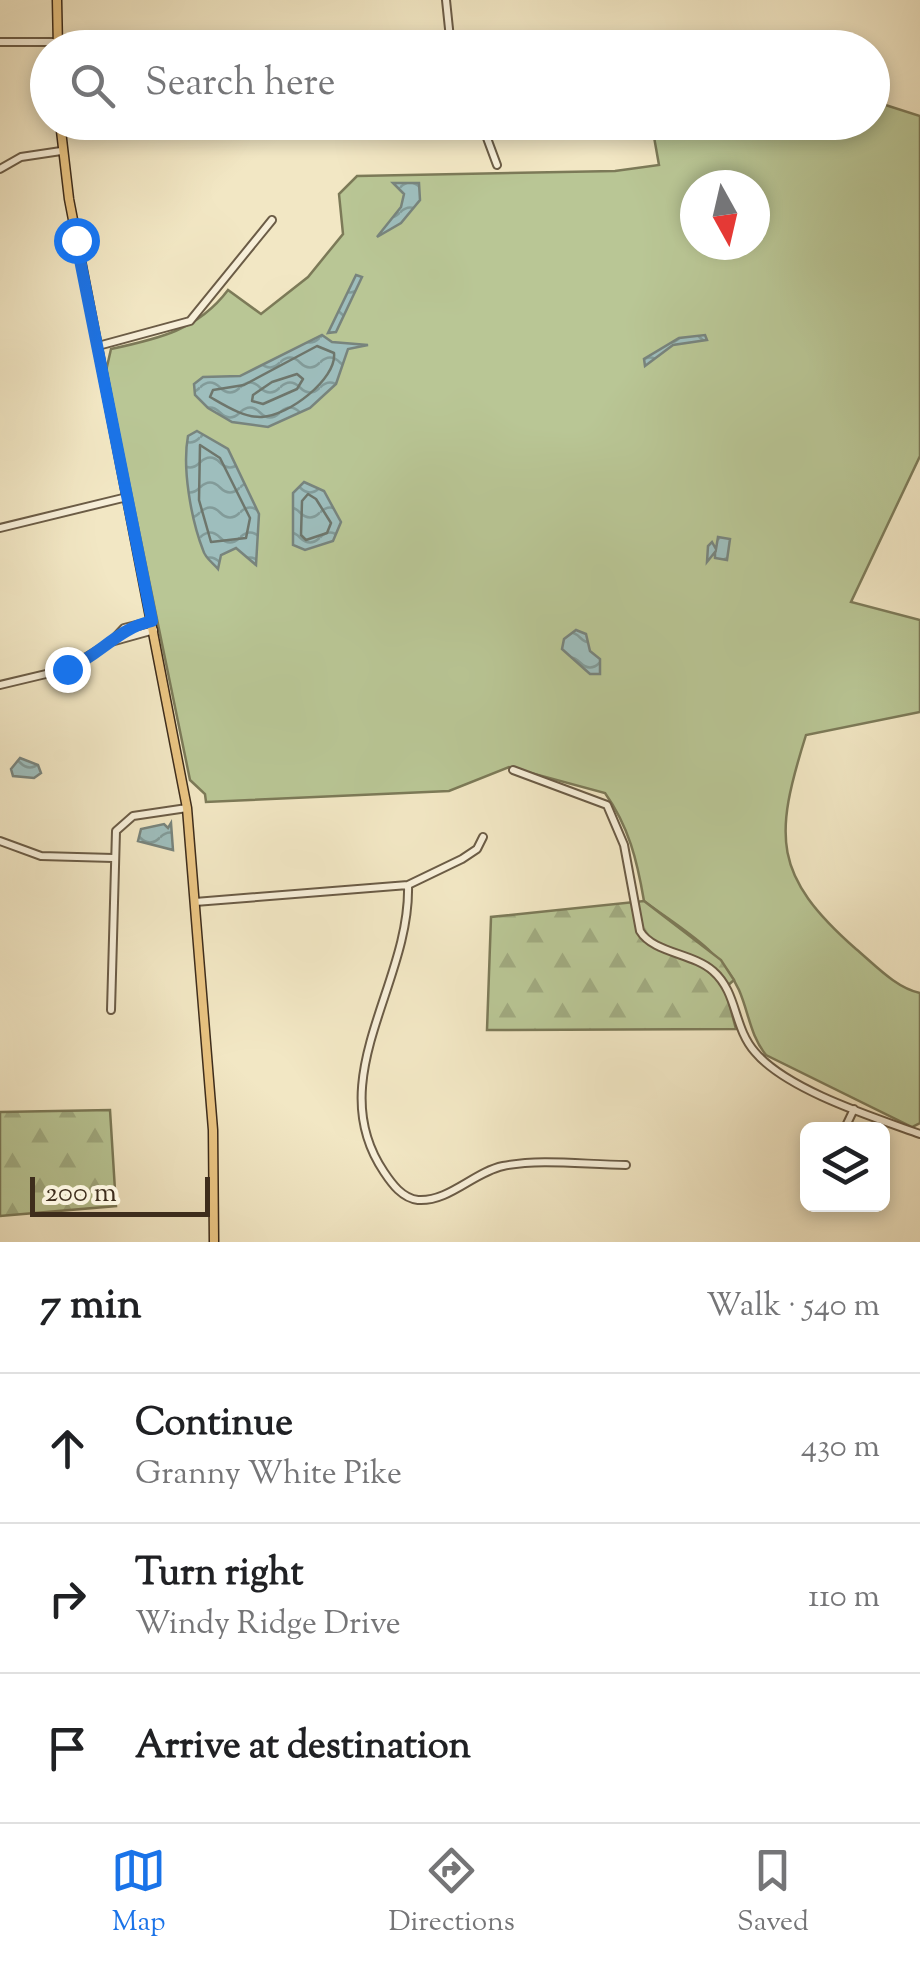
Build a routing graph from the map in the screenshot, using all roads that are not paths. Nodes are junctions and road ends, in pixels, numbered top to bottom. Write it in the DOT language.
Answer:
graph roads {
  1 [pos="57,0"];
  2 [pos="446,0"];
  3 [pos="57,30"];
  4 [pos="448,30"];
  5 [pos="0,42"];
  6 [pos="30,44"];
  7 [pos="61,140"];
  8 [pos="488,140"];
  9 [pos="61,151"];
  10 [pos="497,165"];
  11 [pos="0,168"];
  12 [pos="272,220"];
  13 [pos="98,346"];
  14 [pos="127,496"];
  15 [pos="0,528"];
  16 [pos="153,626"];
  17 [pos="0,685"];
  18 [pos="512,770"];
  19 [pos="187,808"];
  20 [pos="483,837"];
  21 [pos="0,841"];
  22 [pos="113,858"];
  23 [pos="408,885"];
  24 [pos="195,902"];
  25 [pos="112,1010"];
  26 [pos="854,1109"];
  27 [pos="848,1122"];
  28 [pos="920,1134"];
  29 [pos="626,1165"];
  30 [pos="214,1242"];
  1 -- 3 [label="main road"];
  2 -- 4 [label="street"];
  5 -- 6 [label="street"];
  7 -- 9 [label="main road"];
  8 -- 10 [label="street"];
  9 -- 11 [label="street"];
  9 -- 13 [label="main road"];
  12 -- 13 [label="street"];
  13 -- 14 [label="main road"];
  14 -- 15 [label="street"];
  14 -- 16 [label="main road"];
  16 -- 17 [label="street"];
  16 -- 19 [label="main road"];
  18 -- 26 [label="street"];
  19 -- 22 [label="street"];
  19 -- 24 [label="main road"];
  20 -- 23 [label="street"];
  21 -- 22 [label="street"];
  22 -- 25 [label="street"];
  23 -- 24 [label="street"];
  23 -- 29 [label="street"];
  24 -- 30 [label="main road"];
  26 -- 27 [label="street"];
  26 -- 28 [label="street"];
}
